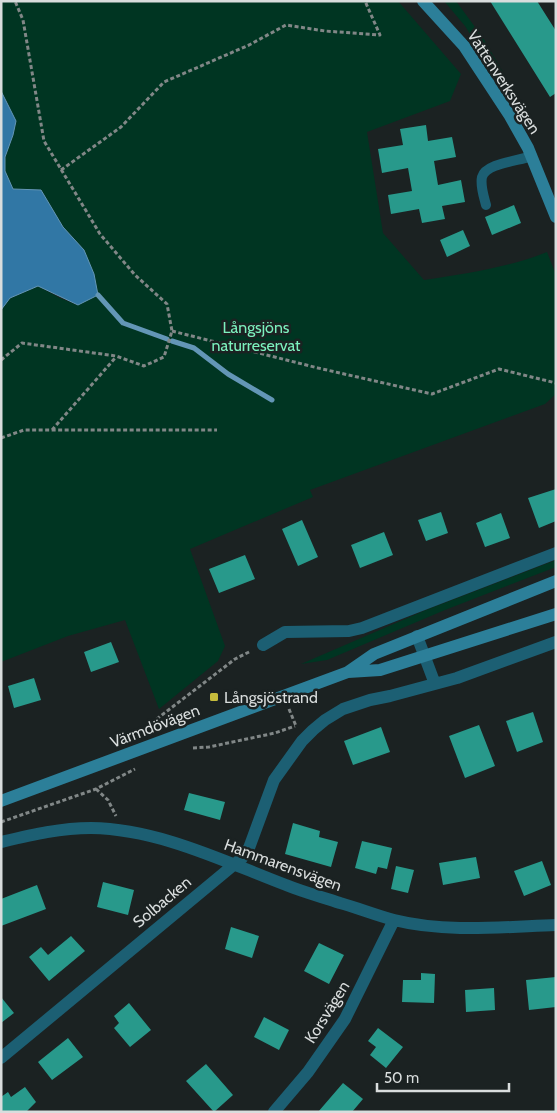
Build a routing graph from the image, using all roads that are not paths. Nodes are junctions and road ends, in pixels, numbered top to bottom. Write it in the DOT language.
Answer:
graph roads {
  1 [pos="424,1"];
  2 [pos="532,156"];
  3 [pos="486,205"];
  4 [pos="556,217"];
  5 [pos="556,553"];
  6 [pos="556,581"];
  7 [pos="556,614"];
  8 [pos="416,636"];
  9 [pos="556,642"];
  10 [pos="263,645"];
  11 [pos="425,656"];
  12 [pos="348,672"];
  13 [pos="436,684"];
  14 [pos="1,801"];
  15 [pos="1,842"];
  16 [pos="234,864"];
  17 [pos="394,920"];
  18 [pos="556,925"];
  19 [pos="1,1058"];
  20 [pos="277,1111"];
  1 -- 2 [label="main road, Vattenverksvägen"];
  2 -- 3 [label="lane"];
  2 -- 4 [label="main road, Vattenverksvägen"];
  5 -- 10 [label="street"];
  6 -- 8 [label="main road, Värmdövägen"];
  7 -- 11 [label="main road, Värmdövägen"];
  8 -- 11 [label="street"];
  8 -- 12 [label="main road, Värmdövägen"];
  9 -- 13 [label="street"];
  11 -- 12 [label="main road, Värmdövägen"];
  11 -- 13 [label="street"];
  12 -- 14 [label="main road, Värmdövägen"];
  13 -- 16 [label="street, Solbacken"];
  15 -- 16 [label="street, Hammarensvägen"];
  16 -- 17 [label="street, Hammarensvägen"];
  16 -- 19 [label="street, Solbacken"];
  17 -- 18 [label="street, Hammarensvägen"];
  17 -- 20 [label="street, Korsvägen"];
}
